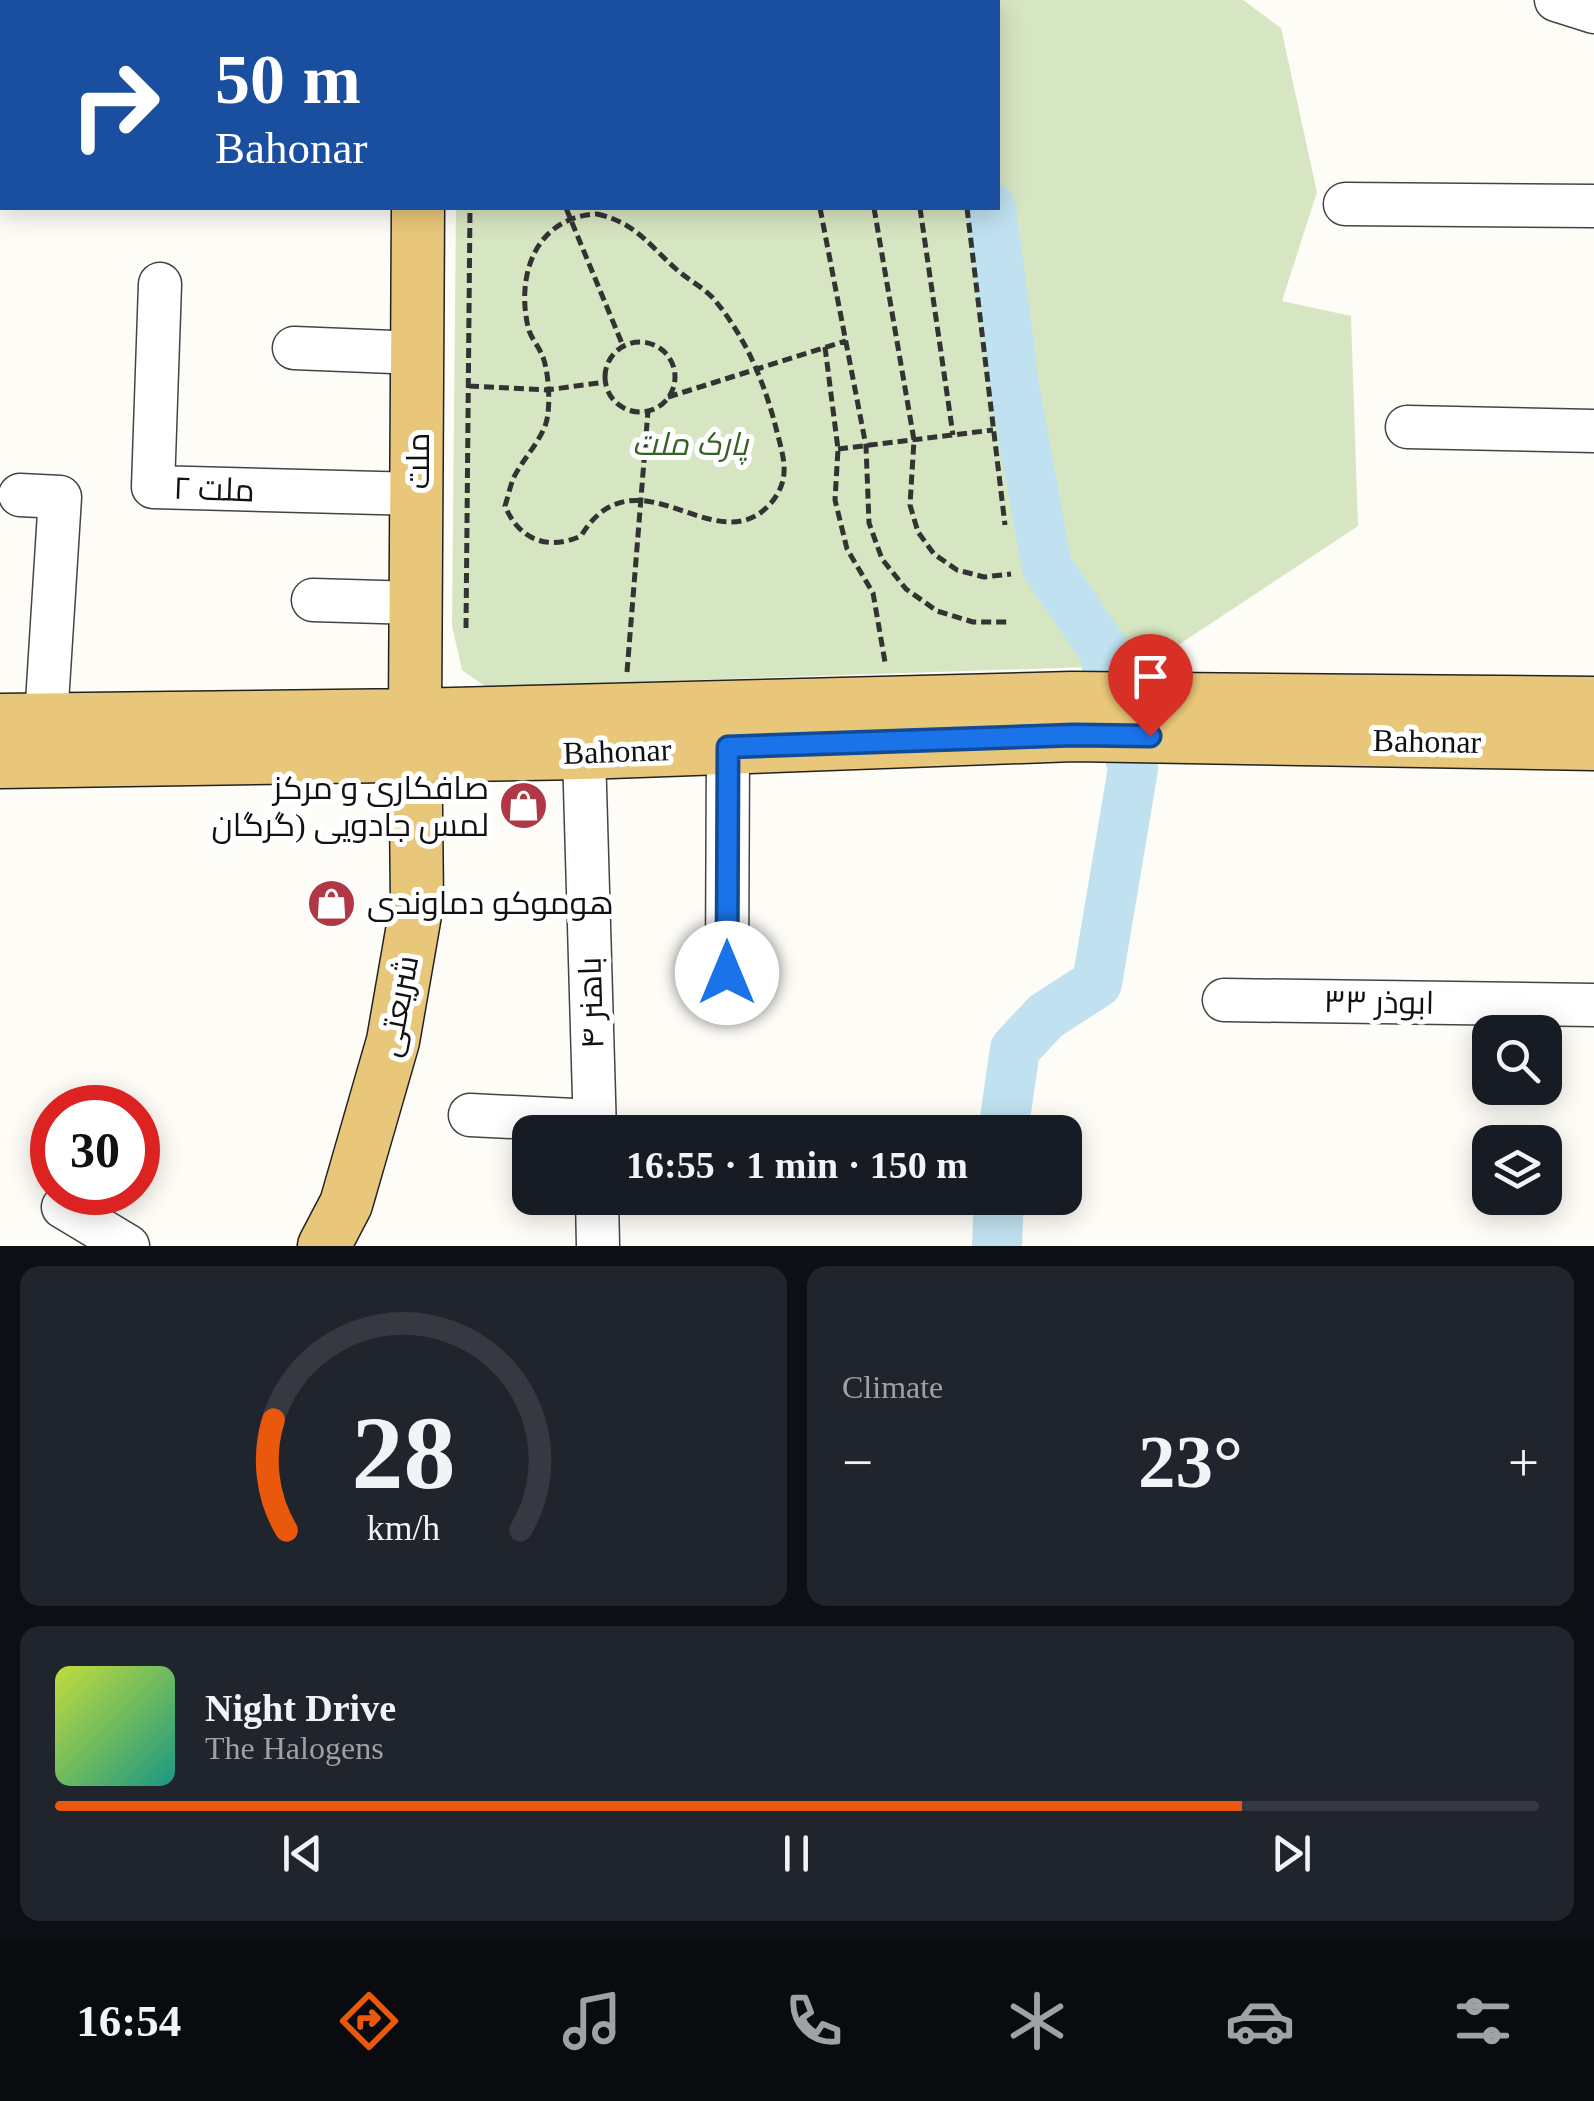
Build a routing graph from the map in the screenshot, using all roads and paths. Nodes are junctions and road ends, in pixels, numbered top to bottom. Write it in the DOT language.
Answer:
graph roads {
  1 [pos="1556,0"];
  2 [pos="1594,12"];
  3 [pos="1345,204"];
  4 [pos="1594,206"];
  5 [pos="418,210"];
  6 [pos="470,210"];
  7 [pos="567,210"];
  8 [pos="820,210"];
  9 [pos="874,210"];
  10 [pos="920,210"];
  11 [pos="966,210"];
  12 [pos="570,219"];
  13 [pos="160,284"];
  14 [pos="846,342"];
  15 [pos="624,346"];
  16 [pos="294,348"];
  17 [pos="825,348"];
  18 [pos="418,353"];
  19 [pos="756,370"];
  20 [pos="604,382"];
  21 [pos="469,386"];
  22 [pos="547,390"];
  23 [pos="668,397"];
  24 [pos="648,411"];
  25 [pos="1407,427"];
  26 [pos="994,430"];
  27 [pos="1594,431"];
  28 [pos="953,435"];
  29 [pos="914,440"];
  30 [pos="866,446"];
  31 [pos="838,449"];
  32 [pos="418,494"];
  33 [pos="20,495"];
  34 [pos="642,500"];
  35 [pos="1005,526"];
  36 [pos="1011,574"];
  37 [pos="313,600"];
  38 [pos="416,604"];
  39 [pos="1011,622"];
  40 [pos="466,628"];
  41 [pos="886,665"];
  42 [pos="627,672"];
  43 [pos="1594,703"];
  44 [pos="23,719"];
  45 [pos="415,735"];
  46 [pos="1594,744"];
  47 [pos="728,747"];
  48 [pos="584,753"];
  49 [pos="0,762"];
  50 [pos="727,973"];
  51 [pos="1224,1000"];
  52 [pos="1594,1004"];
  53 [pos="470,1115"];
  54 [pos="595,1115"];
  55 [pos="512,1119"];
  56 [pos="78,1215"];
  57 [pos="597,1215"];
  58 [pos="128,1246"];
  59 [pos="324,1246"];
  60 [pos="598,1246"];
  1 -- 2 [label="street"];
  3 -- 4 [label="street"];
  5 -- 18 [label="main road, ملت"];
  6 -- 21 [label="path"];
  7 -- 12 [label="path"];
  8 -- 14 [label="path"];
  9 -- 29 [label="path"];
  10 -- 28 [label="path"];
  11 -- 26 [label="path"];
  12 -- 15 [label="path"];
  12 -- 19 [label="path"];
  12 -- 22 [label="path"];
  13 -- 32 [label="street, ۲ ملت"];
  14 -- 17 [label="path"];
  14 -- 30 [label="path"];
  15 -- 20 [label="path"];
  15 -- 23 [label="path"];
  16 -- 18 [label="street"];
  17 -- 19 [label="path"];
  17 -- 31 [label="path"];
  18 -- 32 [label="main road, ملت"];
  19 -- 23 [label="path"];
  19 -- 34 [label="path"];
  20 -- 22 [label="path"];
  20 -- 24 [label="path"];
  21 -- 22 [label="path"];
  21 -- 40 [label="path"];
  22 -- 34 [label="path"];
  23 -- 24 [label="path"];
  24 -- 34 [label="path"];
  25 -- 27 [label="street"];
  26 -- 28 [label="path"];
  26 -- 35 [label="path"];
  28 -- 29 [label="path"];
  29 -- 30 [label="path"];
  29 -- 36 [label="path"];
  30 -- 31 [label="path"];
  30 -- 39 [label="path"];
  31 -- 41 [label="path"];
  32 -- 38 [label="main road, ملت"];
  33 -- 44 [label="street"];
  34 -- 42 [label="path"];
  37 -- 38 [label="street"];
  38 -- 45 [label="main road, ملت"];
  43 -- 45 [label="main road, Bahonar"];
  44 -- 45 [label="main road, Bahonar"];
  45 -- 48 [label="main road, Bahonar"];
  45 -- 49 [label="main road, Bahonar"];
  45 -- 59 [label="main road, شریعتی"];
  46 -- 47 [label="main road, Bahonar"];
  47 -- 48 [label="main road, Bahonar"];
  47 -- 50 [label="street"];
  48 -- 54 [label="street, ۴ باهنر"];
  51 -- 52 [label="street, ابوذر ۳۳"];
  53 -- 55 [label="street"];
  56 -- 58 [label="street"];
  57 -- 60 [label="street"];
}
